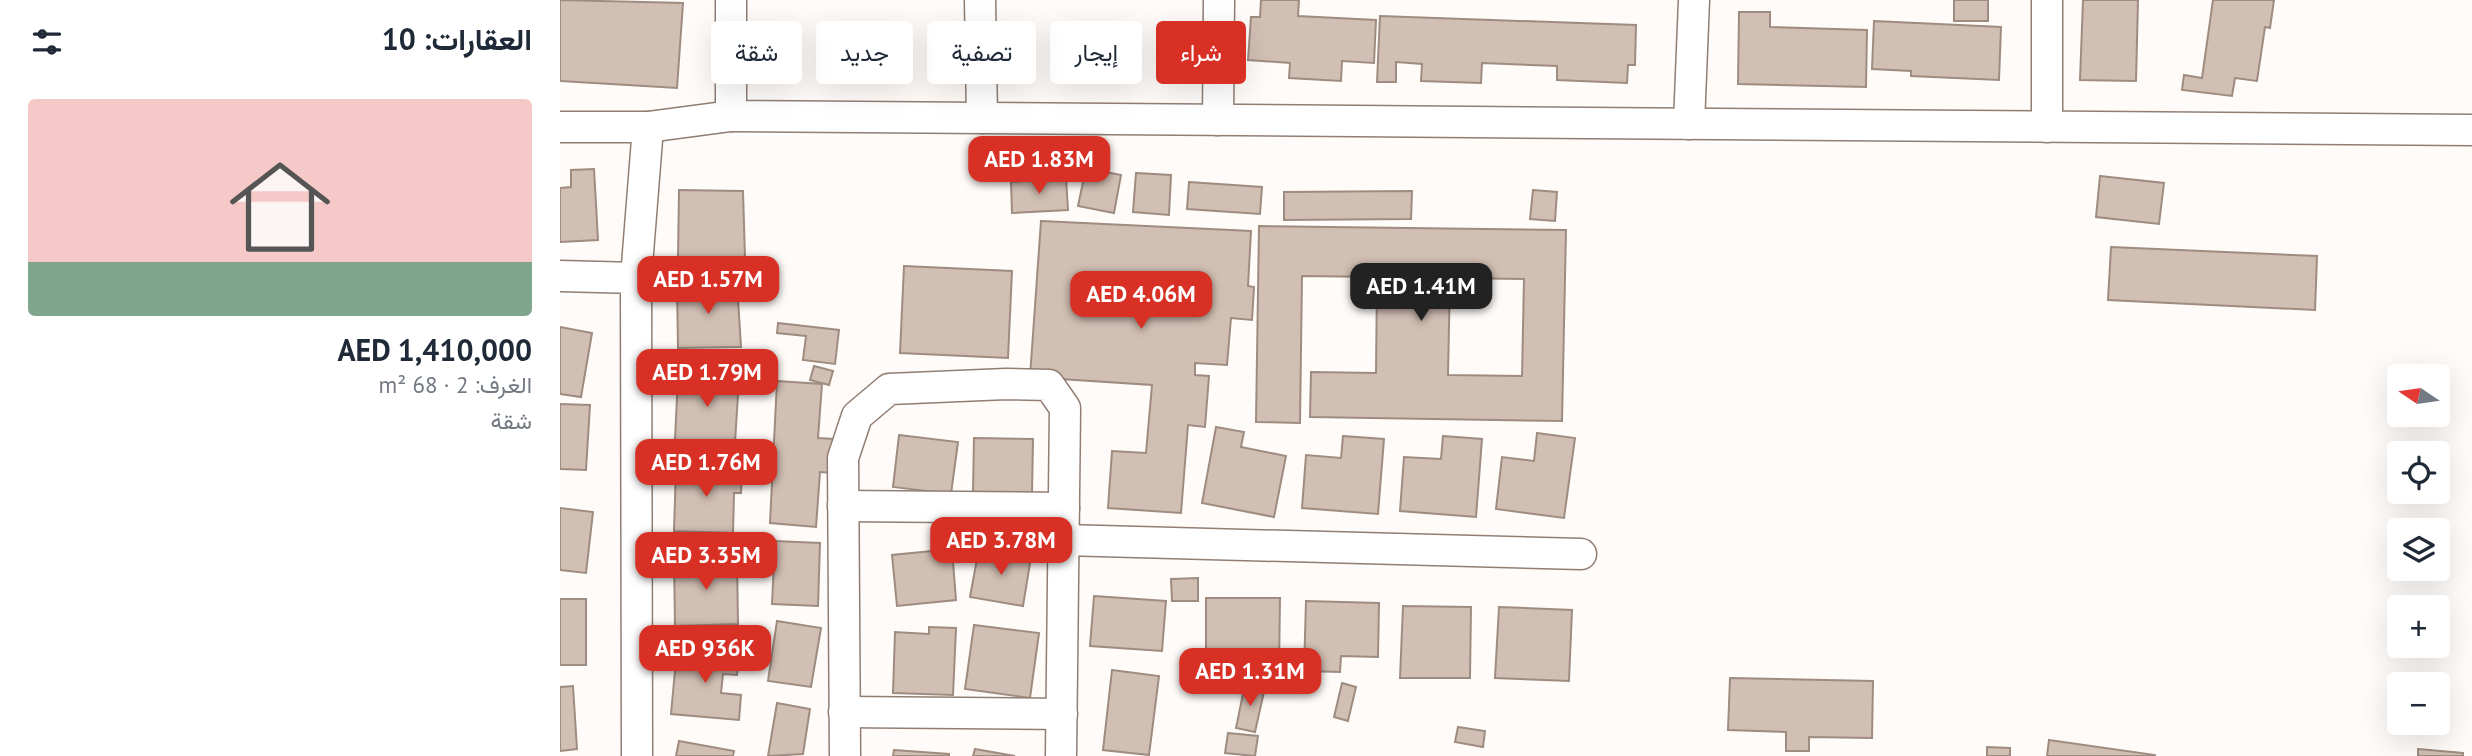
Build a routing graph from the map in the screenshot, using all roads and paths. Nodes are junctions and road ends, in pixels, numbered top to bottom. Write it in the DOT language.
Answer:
graph roads {
  1 [pos="731,0"];
  2 [pos="980,0"];
  3 [pos="1219,0"];
  4 [pos="1693,0"];
  5 [pos="2047,0"];
  6 [pos="731,116"];
  7 [pos="982,118"];
  8 [pos="1218,120"];
  9 [pos="1689,124"];
  10 [pos="560,127"];
  11 [pos="648,127"];
  12 [pos="2047,127"];
  13 [pos="2472,130"];
  14 [pos="560,276"];
  15 [pos="636,278"];
  16 [pos="843,506"];
  17 [pos="1064,508"];
  18 [pos="1064,540"];
  19 [pos="1581,554"];
  20 [pos="844,712"];
  21 [pos="1062,714"];
  22 [pos="638,756"];
  23 [pos="845,756"];
  24 [pos="1061,756"];
  1 -- 6 [label="street"];
  2 -- 7 [label="street"];
  3 -- 8 [label="street"];
  4 -- 9 [label="street"];
  5 -- 12 [label="street"];
  6 -- 7 [label="street"];
  6 -- 11 [label="street"];
  7 -- 8 [label="street"];
  8 -- 9 [label="street"];
  9 -- 12 [label="street"];
  10 -- 11 [label="street"];
  11 -- 15 [label="street"];
  12 -- 13 [label="street"];
  14 -- 15 [label="street"];
  15 -- 22 [label="street"];
  16 -- 17 [label="street"];
  16 -- 17 [label="street"];
  16 -- 20 [label="street"];
  17 -- 18 [label="street"];
  18 -- 19 [label="street"];
  18 -- 21 [label="street"];
  20 -- 21 [label="street"];
  20 -- 23 [label="street"];
  21 -- 24 [label="street"];
}
